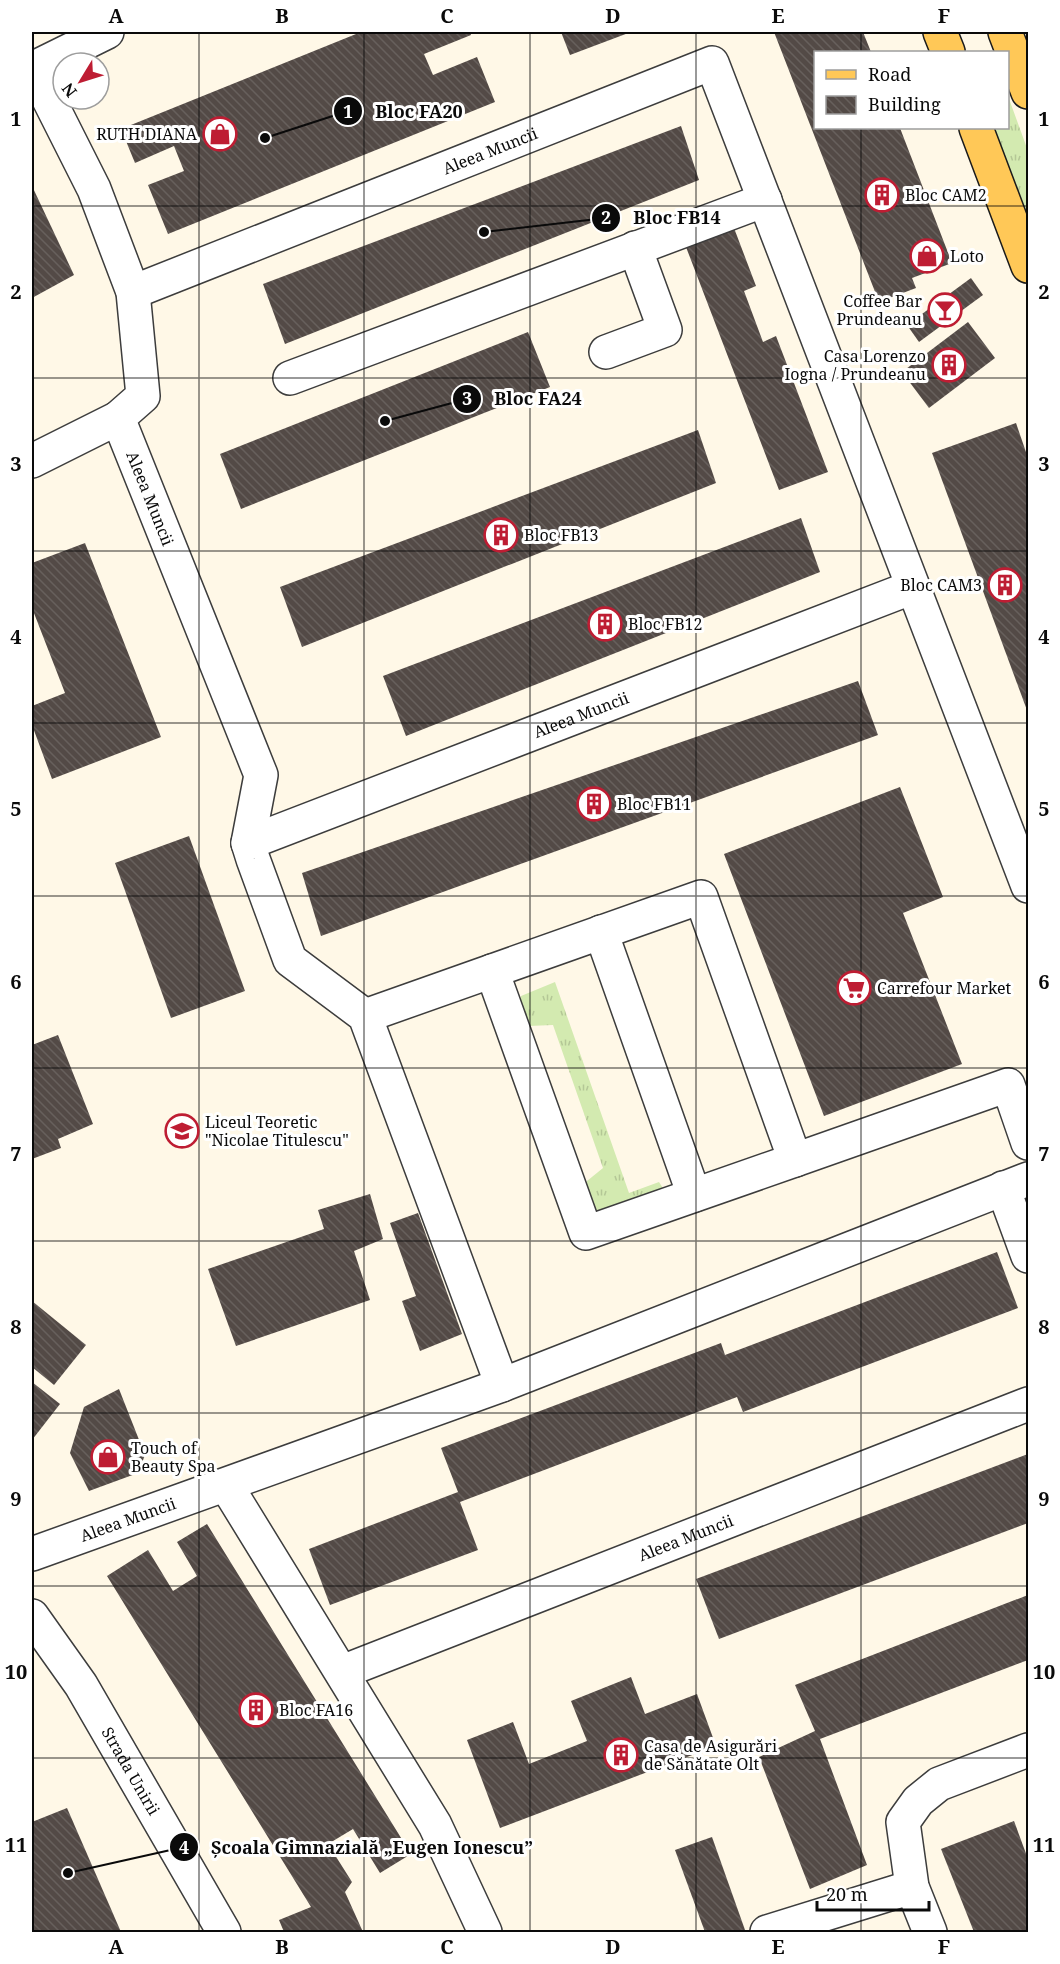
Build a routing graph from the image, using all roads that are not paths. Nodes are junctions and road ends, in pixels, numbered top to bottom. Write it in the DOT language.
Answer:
graph roads {
  1 [pos="107,32"];
  2 [pos="940,32"];
  3 [pos="1005,32"];
  4 [pos="948,51"];
  5 [pos="32,68"];
  6 [pos="1029,92"];
  7 [pos="976,129"];
  8 [pos="765,200"];
  9 [pos="635,248"];
  10 [pos="1029,266"];
  11 [pos="133,292"];
  12 [pos="606,352"];
  13 [pos="290,378"];
  14 [pos="118,418"];
  15 [pos="32,461"];
  16 [pos="914,587"];
  17 [pos="248,843"];
  18 [pos="1029,886"];
  19 [pos="601,932"];
  20 [pos="492,971"];
  21 [pos="365,1016"];
  22 [pos="1029,1143"];
  23 [pos="795,1160"];
  24 [pos="1016,1184"];
  25 [pos="694,1195"];
  26 [pos="1029,1256"];
  27 [pos="502,1385"];
  28 [pos="1029,1404"];
  29 [pos="226,1485"];
  30 [pos="32,1554"];
  31 [pos="32,1616"];
  32 [pos="342,1672"];
  33 [pos="1029,1750"];
  34 [pos="912,1887"];
  35 [pos="224,1932"];
  36 [pos="485,1932"];
  37 [pos="767,1932"];
  38 [pos="930,1932"];
  1 -- 5 [label="street"];
  2 -- 4 [label="main road"];
  3 -- 6 [label="main road"];
  5 -- 11 [label="street"];
  7 -- 10 [label="main road"];
  8 -- 9 [label="street"];
  8 -- 11 [label="street, Aleea Muncii"];
  8 -- 16 [label="street, Aleea Muncii"];
  9 -- 12 [label="street"];
  9 -- 13 [label="street"];
  11 -- 14 [label="street"];
  14 -- 15 [label="street"];
  14 -- 17 [label="street, Aleea Muncii"];
  16 -- 17 [label="street, Aleea Muncii"];
  16 -- 18 [label="street, Aleea Muncii"];
  17 -- 21 [label="street"];
  19 -- 20 [label="street"];
  19 -- 23 [label="street"];
  19 -- 25 [label="street"];
  20 -- 21 [label="street"];
  20 -- 25 [label="street"];
  21 -- 27 [label="street"];
  22 -- 23 [label="street"];
  23 -- 25 [label="street"];
  24 -- 26 [label="street, Aleea Muncii"];
  24 -- 27 [label="street, Aleea Muncii"];
  27 -- 29 [label="street, Aleea Muncii"];
  28 -- 32 [label="street, Aleea Muncii"];
  29 -- 30 [label="street, Aleea Muncii"];
  29 -- 32 [label="street"];
  31 -- 35 [label="street, Strada Unirii"];
  32 -- 36 [label="street"];
  33 -- 34 [label="street"];
  34 -- 37 [label="street"];
  34 -- 38 [label="street"];
}
